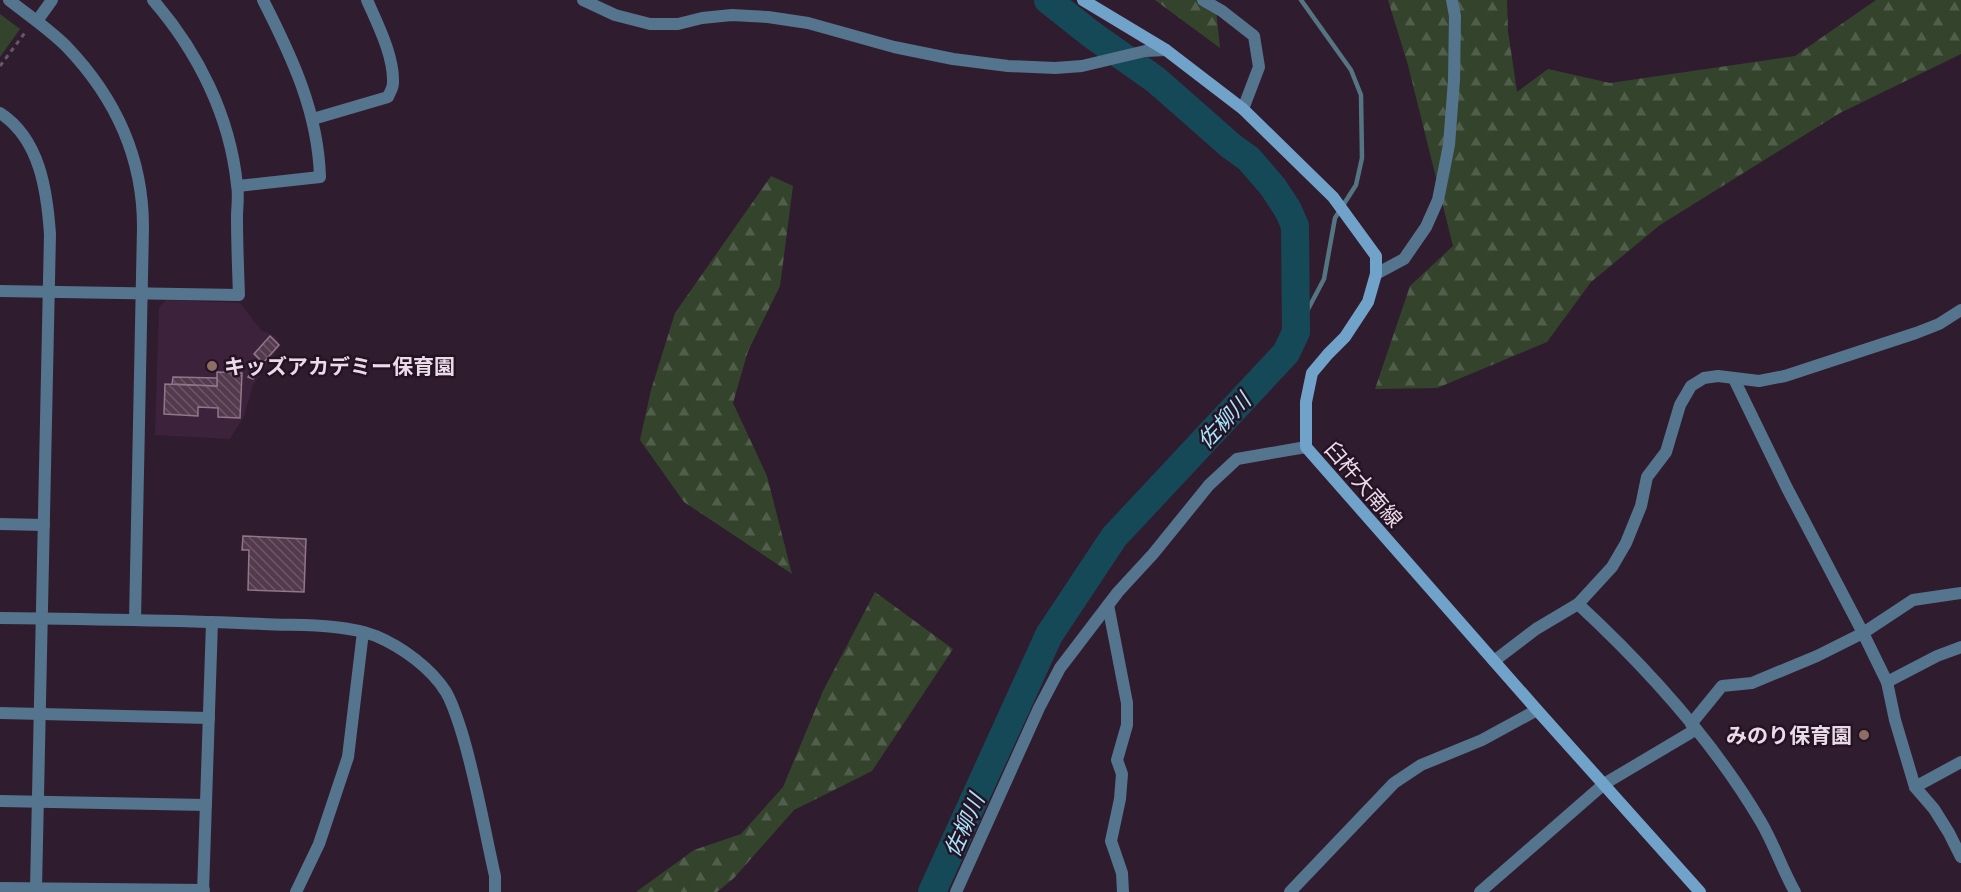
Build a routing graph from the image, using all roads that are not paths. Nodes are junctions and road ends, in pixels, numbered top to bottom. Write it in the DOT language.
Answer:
graph roads {
  1 [pos="9,0"];
  2 [pos="52,0"];
  3 [pos="153,0"];
  4 [pos="263,0"];
  5 [pos="367,0"];
  6 [pos="583,0"];
  7 [pos="1083,0"];
  8 [pos="1203,0"];
  9 [pos="1452,0"];
  10 [pos="37,21"];
  11 [pos="1166,50"];
  12 [pos="1243,109"];
  13 [pos="0,113"];
  14 [pos="313,118"];
  15 [pos="238,186"];
  16 [pos="1376,274"];
  17 [pos="0,291"];
  18 [pos="49,292"];
  19 [pos="142,293"];
  20 [pos="1961,310"];
  21 [pos="1734,379"];
  22 [pos="1306,447"];
  23 [pos="0,524"];
  24 [pos="44,525"];
  25 [pos="1961,593"];
  26 [pos="1578,604"];
  27 [pos="1108,605"];
  28 [pos="0,618"];
  29 [pos="42,618"];
  30 [pos="135,620"];
  31 [pos="212,622"];
  32 [pos="363,632"];
  33 [pos="1863,633"];
  34 [pos="1961,647"];
  35 [pos="1494,661"];
  36 [pos="1887,682"];
  37 [pos="1537,710"];
  38 [pos="0,713"];
  39 [pos="39,714"];
  40 [pos="208,718"];
  41 [pos="1693,727"];
  42 [pos="1961,762"];
  43 [pos="1604,784"];
  44 [pos="1915,787"];
  45 [pos="0,801"];
  46 [pos="38,801"];
  47 [pos="206,805"];
  48 [pos="1961,857"];
  49 [pos="0,888"];
  50 [pos="36,889"];
  51 [pos="117,890"];
  52 [pos="203,891"];
  53 [pos="296,892"];
  54 [pos="495,892"];
  55 [pos="956,892"];
  56 [pos="1123,892"];
  57 [pos="1290,892"];
  58 [pos="1480,892"];
  59 [pos="1700,892"];
  60 [pos="1795,892"];
  1 -- 10 [label="street"];
  2 -- 10 [label="street"];
  3 -- 15 [label="street"];
  4 -- 14 [label="street"];
  5 -- 14 [label="street"];
  6 -- 11 [label="street"];
  7 -- 11 [label="main road"];
  8 -- 12 [label="street"];
  9 -- 16 [label="street"];
  10 -- 19 [label="street"];
  11 -- 12 [label="main road"];
  12 -- 16 [label="main road"];
  13 -- 18 [label="street"];
  14 -- 15 [label="street"];
  15 -- 19 [label="street"];
  16 -- 22 [label="main road, 臼杵大南線"];
  17 -- 18 [label="street"];
  18 -- 19 [label="street"];
  18 -- 24 [label="street"];
  19 -- 30 [label="street"];
  20 -- 21 [label="street"];
  21 -- 26 [label="street"];
  21 -- 33 [label="street"];
  22 -- 27 [label="street"];
  22 -- 35 [label="main road, 臼杵大南線"];
  23 -- 24 [label="street"];
  24 -- 29 [label="street"];
  25 -- 33 [label="street"];
  26 -- 35 [label="street"];
  26 -- 41 [label="street"];
  27 -- 55 [label="street"];
  27 -- 56 [label="street"];
  28 -- 29 [label="street"];
  29 -- 30 [label="street"];
  29 -- 39 [label="street"];
  30 -- 31 [label="street"];
  31 -- 32 [label="street"];
  31 -- 40 [label="street"];
  32 -- 53 [label="street"];
  32 -- 54 [label="street"];
  33 -- 36 [label="street"];
  33 -- 41 [label="street"];
  34 -- 36 [label="street"];
  35 -- 37 [label="main road, 臼杵大南線"];
  36 -- 44 [label="street"];
  37 -- 43 [label="main road, 臼杵大南線"];
  37 -- 57 [label="street"];
  38 -- 39 [label="street"];
  39 -- 40 [label="street"];
  39 -- 46 [label="street"];
  40 -- 47 [label="street"];
  41 -- 43 [label="street"];
  41 -- 60 [label="street"];
  42 -- 44 [label="street"];
  43 -- 58 [label="street"];
  43 -- 59 [label="main road, 臼杵大南線"];
  44 -- 48 [label="street"];
  45 -- 46 [label="street"];
  46 -- 47 [label="street"];
  46 -- 50 [label="street"];
  47 -- 52 [label="street"];
  49 -- 50 [label="street"];
  50 -- 51 [label="street"];
  51 -- 52 [label="street"];
}
